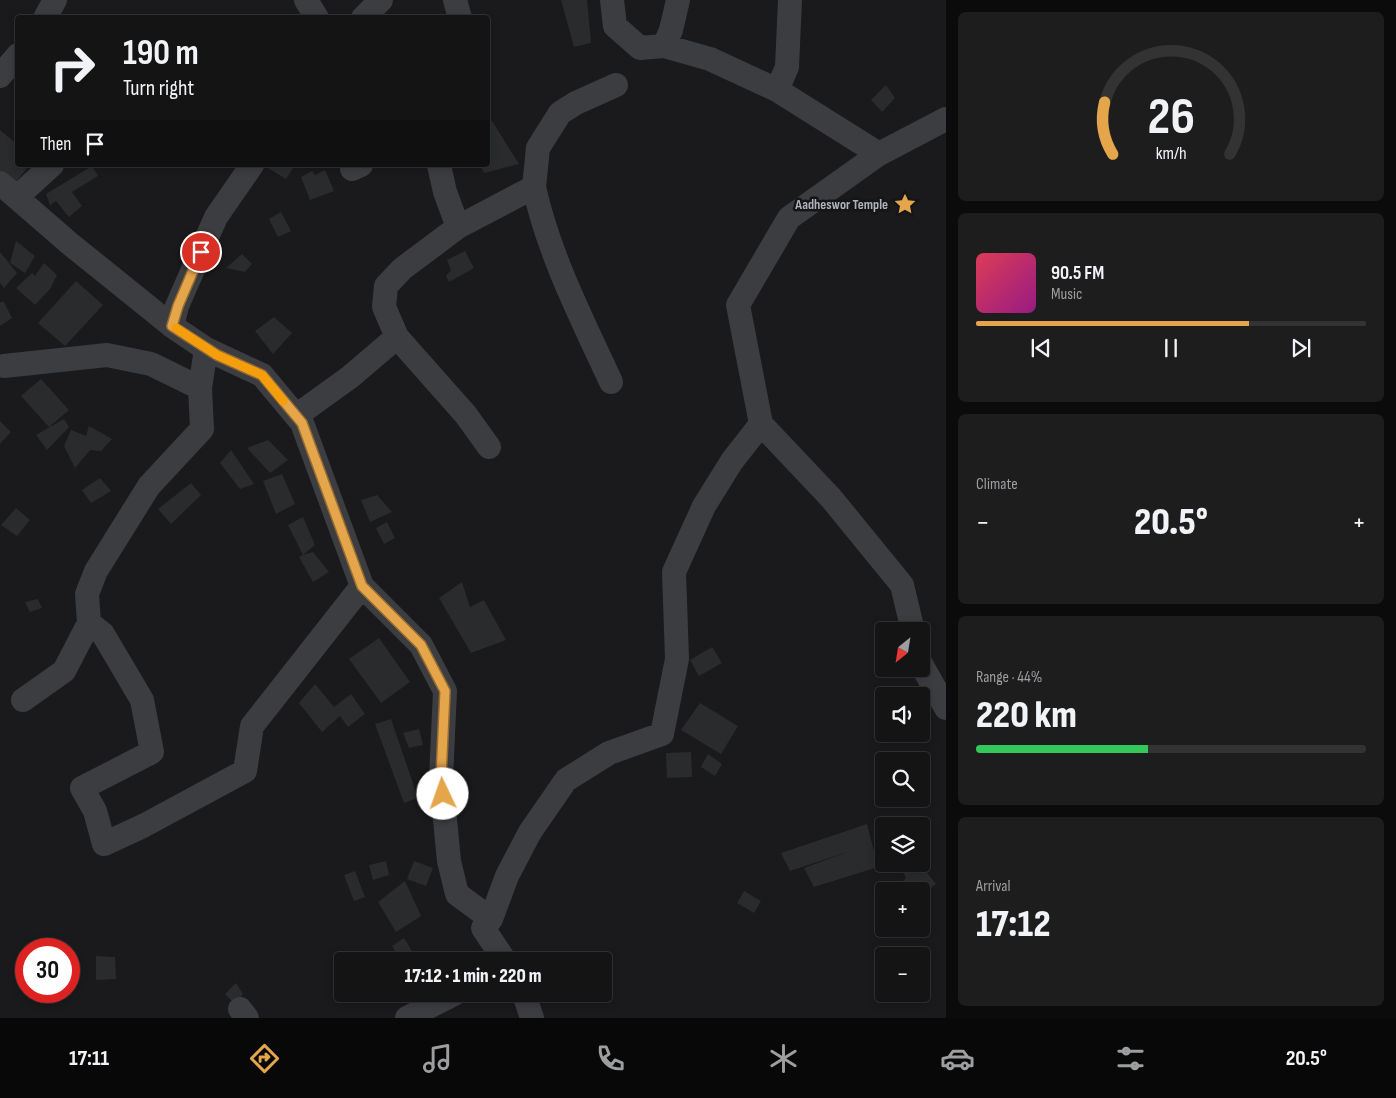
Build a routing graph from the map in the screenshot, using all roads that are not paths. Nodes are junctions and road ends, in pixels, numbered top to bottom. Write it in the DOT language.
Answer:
graph roads {
  1 [pos="55,0"];
  2 [pos="306,0"];
  3 [pos="381,0"];
  4 [pos="455,0"];
  5 [pos="612,0"];
  6 [pos="678,0"];
  7 [pos="790,0"];
  8 [pos="47,15"];
  9 [pos="315,15"];
  10 [pos="366,15"];
  11 [pos="459,15"];
  12 [pos="664,46"];
  13 [pos="15,58"];
  14 [pos="0,76"];
  15 [pos="616,85"];
  16 [pos="777,90"];
  17 [pos="946,119"];
  18 [pos="880,154"];
  19 [pos="48,167"];
  20 [pos="251,167"];
  21 [pos="439,167"];
  22 [pos="534,187"];
  23 [pos="8,190"];
  24 [pos="458,227"];
  25 [pos="172,326"];
  26 [pos="397,336"];
  27 [pos="206,349"];
  28 [pos="4,366"];
  29 [pos="611,382"];
  30 [pos="200,388"];
  31 [pos="296,416"];
  32 [pos="761,424"];
  33 [pos="489,447"];
  34 [pos="362,586"];
  35 [pos="911,622"];
  36 [pos="89,623"];
  37 [pos="929,678"];
  38 [pos="23,700"];
  39 [pos="946,708"];
  40 [pos="491,919"];
  41 [pos="496,952"];
  42 [pos="438,1002"];
  43 [pos="527,1002"];
  44 [pos="407,1018"];
  45 [pos="532,1018"];
  1 -- 8 [label="street"];
  2 -- 9 [label="street"];
  3 -- 10 [label="street"];
  4 -- 11 [label="street"];
  5 -- 12 [label="street"];
  6 -- 12 [label="street"];
  7 -- 16 [label="street"];
  12 -- 16 [label="street"];
  13 -- 14 [label="street"];
  15 -- 22 [label="street"];
  16 -- 18 [label="street"];
  17 -- 18 [label="street"];
  18 -- 32 [label="street"];
  19 -- 23 [label="street"];
  20 -- 25 [label="street"];
  21 -- 24 [label="street"];
  22 -- 24 [label="street"];
  22 -- 29 [label="street"];
  23 -- 25 [label="street"];
  24 -- 26 [label="street"];
  25 -- 27 [label="street"];
  26 -- 31 [label="street"];
  26 -- 33 [label="street"];
  27 -- 30 [label="street"];
  27 -- 31 [label="street"];
  28 -- 30 [label="street"];
  30 -- 36 [label="street"];
  31 -- 34 [label="street"];
  32 -- 35 [label="street"];
  32 -- 40 [label="street"];
  34 -- 36 [label="street"];
  34 -- 40 [label="street"];
  36 -- 38 [label="street"];
  37 -- 39 [label="street"];
  40 -- 41 [label="street"];
  42 -- 44 [label="street"];
  43 -- 45 [label="street"];
}
